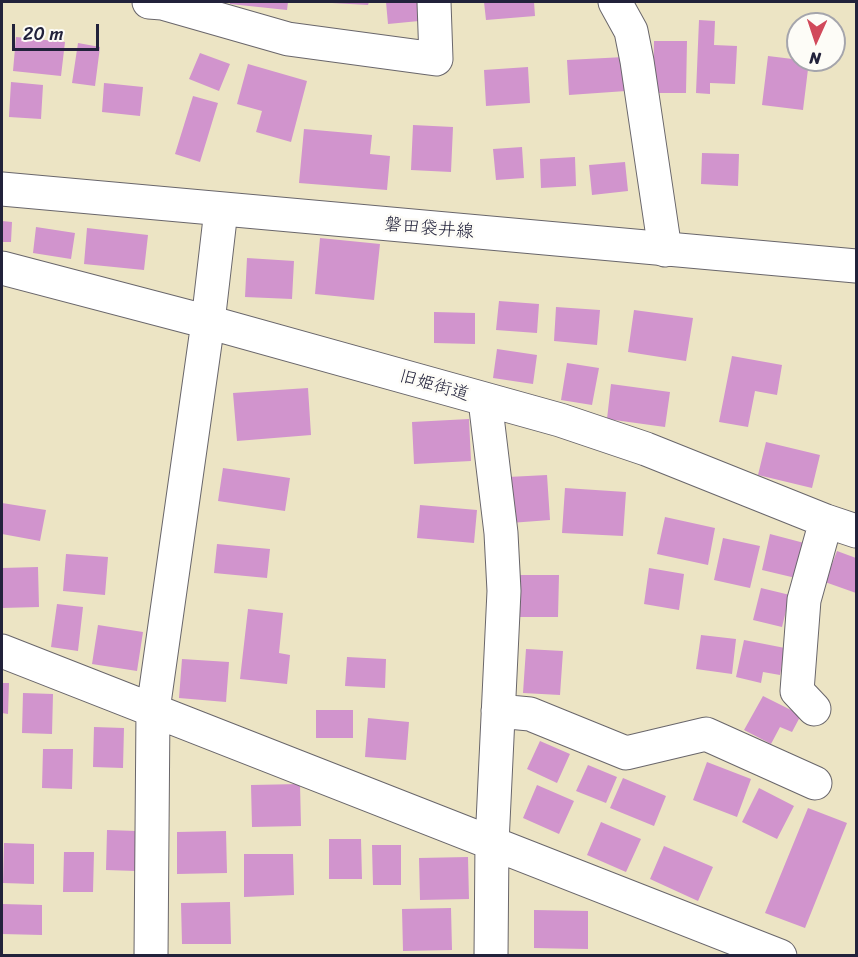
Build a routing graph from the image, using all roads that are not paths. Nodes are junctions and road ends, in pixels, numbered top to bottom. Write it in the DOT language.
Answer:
graph roads {
  1 [pos="149,2"];
  2 [pos="434,2"];
  3 [pos="615,2"];
  4 [pos="2,189"];
  5 [pos="221,210"];
  6 [pos="665,250"];
  7 [pos="856,266"];
  8 [pos="2,268"];
  9 [pos="208,322"];
  10 [pos="485,400"];
  11 [pos="826,521"];
  12 [pos="856,531"];
  13 [pos="2,651"];
  14 [pos="814,709"];
  15 [pos="153,710"];
  16 [pos="498,711"];
  17 [pos="815,783"];
  18 [pos="492,843"];
  19 [pos="151,956"];
  20 [pos="491,956"];
  21 [pos="780,956"];
  1 -- 2 [label="street"];
  3 -- 6 [label="street"];
  4 -- 5 [label="street, 磐田袋井線"];
  5 -- 6 [label="street, 磐田袋井線"];
  5 -- 9 [label="street"];
  6 -- 7 [label="street, 磐田袋井線"];
  8 -- 9 [label="street, 旧姫街道"];
  9 -- 10 [label="street, 旧姫街道"];
  9 -- 15 [label="street"];
  10 -- 11 [label="street, 旧姫街道"];
  10 -- 16 [label="street"];
  11 -- 12 [label="street, 旧姫街道"];
  11 -- 14 [label="street"];
  13 -- 15 [label="street"];
  15 -- 18 [label="street"];
  15 -- 19 [label="street"];
  16 -- 17 [label="street"];
  16 -- 18 [label="street"];
  18 -- 20 [label="street"];
  18 -- 21 [label="street"];
}
